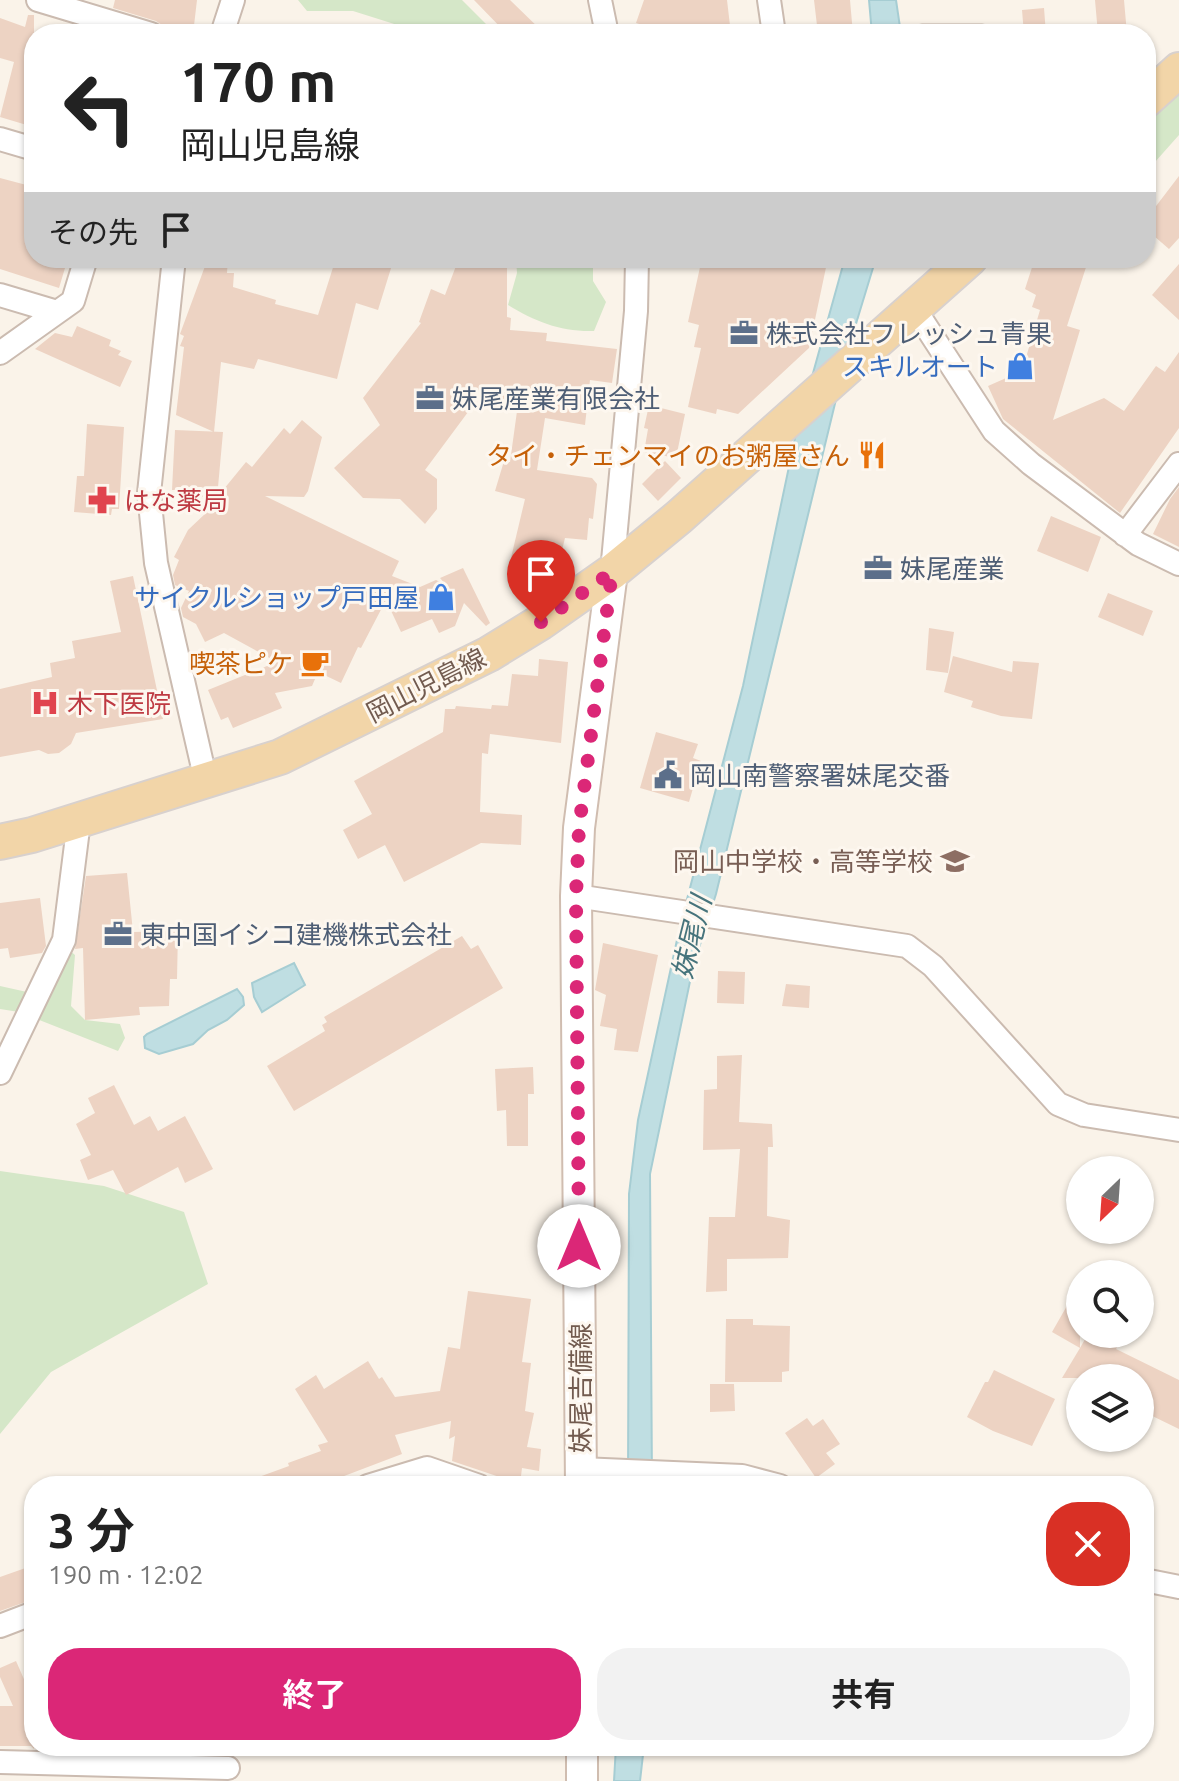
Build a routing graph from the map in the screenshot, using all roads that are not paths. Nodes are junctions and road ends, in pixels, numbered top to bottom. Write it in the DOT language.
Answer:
graph roads {
  1 [pos="38,0"];
  2 [pos="233,0"];
  3 [pos="600,0"];
  4 [pos="769,0"];
  5 [pos="64,4"];
  6 [pos="122,24"];
  7 [pos="225,24"];
  8 [pos="605,24"];
  9 [pos="773,24"];
  10 [pos="1179,70"];
  11 [pos="1156,91"];
  12 [pos="0,139"];
  13 [pos="24,146"];
  14 [pos="83,268"];
  15 [pos="173,268"];
  16 [pos="637,268"];
  17 [pos="956,268"];
  18 [pos="0,295"];
  19 [pos="914,308"];
  20 [pos="57,312"];
  21 [pos="0,353"];
  22 [pos="1179,464"];
  23 [pos="1125,535"];
  24 [pos="1179,564"];
  25 [pos="612,572"];
  26 [pos="206,781"];
  27 [pos="79,821"];
  28 [pos="0,842"];
  29 [pos="576,896"];
  30 [pos="0,1073"];
  31 [pos="1179,1130"];
  32 [pos="590,1475"];
  33 [pos="415,1476"];
  34 [pos="450,1476"];
  35 [pos="742,1476"];
  36 [pos="1154,1582"];
  37 [pos="1179,1587"];
  38 [pos="24,1617"];
  39 [pos="0,1626"];
  40 [pos="582,1756"];
  41 [pos="0,1762"];
  42 [pos="228,1765"];
  43 [pos="582,1781"];
  1 -- 5 [label="street"];
  2 -- 7 [label="street"];
  3 -- 8 [label="street"];
  4 -- 9 [label="street"];
  5 -- 6 [label="street"];
  10 -- 11 [label="main road"];
  12 -- 13 [label="street"];
  14 -- 20 [label="street"];
  15 -- 26 [label="street"];
  16 -- 25 [label="street"];
  17 -- 19 [label="main road, 岡山児島線"];
  18 -- 20 [label="street"];
  19 -- 23 [label="street"];
  19 -- 25 [label="main road, 岡山児島線"];
  20 -- 21 [label="street"];
  22 -- 23 [label="street"];
  23 -- 24 [label="street"];
  25 -- 26 [label="main road, 岡山児島線"];
  25 -- 29 [label="main road, 妹尾吉備線"];
  26 -- 27 [label="main road, 岡山児島線"];
  27 -- 28 [label="main road, 岡山児島線"];
  27 -- 30 [label="street"];
  29 -- 31 [label="street"];
  29 -- 32 [label="main road, 妹尾吉備線"];
  32 -- 35 [label="street"];
  33 -- 34 [label="street"];
  36 -- 37 [label="street"];
  38 -- 39 [label="street"];
  40 -- 43 [label="main road"];
  41 -- 42 [label="street"];
}
